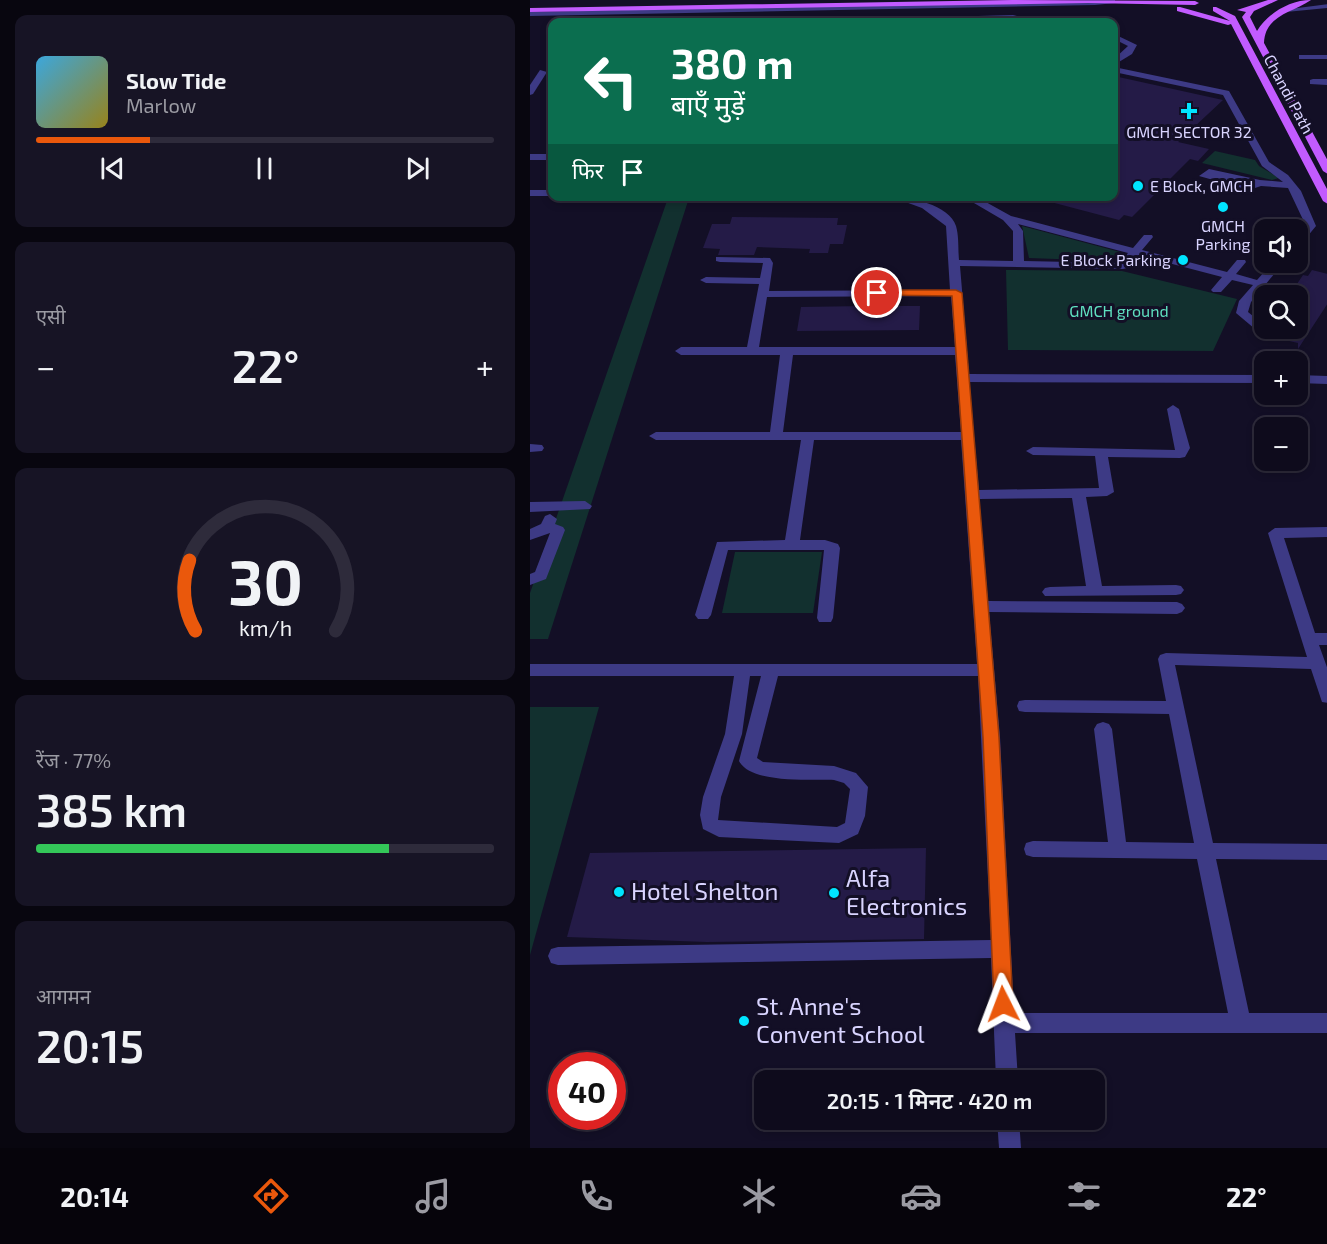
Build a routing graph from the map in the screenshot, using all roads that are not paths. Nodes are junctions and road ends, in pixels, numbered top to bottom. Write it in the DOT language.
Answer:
graph roads {
  1 [pos="858,0"];
  2 [pos="1307,0"];
  3 [pos="1112,1"];
  4 [pos="1136,1"];
  5 [pos="1270,1"];
  6 [pos="1071,4"];
  7 [pos="530,5"];
  8 [pos="1202,5"];
  9 [pos="994,6"];
  10 [pos="1328,6"];
  11 [pos="1251,9"];
  12 [pos="675,10"];
  13 [pos="1286,10"];
  14 [pos="530,12"];
  15 [pos="998,17"];
  16 [pos="1044,17"];
  17 [pos="671,18"];
  18 [pos="988,18"];
  19 [pos="1017,18"];
  20 [pos="1237,27"];
  21 [pos="1118,38"];
  22 [pos="1260,43"];
  23 [pos="1302,57"];
  24 [pos="1328,57"];
  25 [pos="1118,60"];
  26 [pos="1118,71"];
  27 [pos="530,72"];
  28 [pos="548,72"];
  29 [pos="1313,82"];
  30 [pos="1328,82"];
  31 [pos="530,92"];
  32 [pos="530,157"];
  33 [pos="548,157"];
  34 [pos="1328,171"];
  35 [pos="1260,183"];
  36 [pos="1292,185"];
  37 [pos="530,193"];
  38 [pos="548,193"];
  39 [pos="910,201"];
  40 [pos="976,201"];
  41 [pos="1328,201"];
  42 [pos="1007,218"];
  43 [pos="1308,219"];
  44 [pos="1148,237"];
  45 [pos="1137,251"];
  46 [pos="720,259"];
  47 [pos="1241,262"];
  48 [pos="954,263"];
  49 [pos="1019,264"];
  50 [pos="1270,273"];
  51 [pos="1229,276"];
  52 [pos="706,280"];
  53 [pos="765,281"];
  54 [pos="1260,284"];
  55 [pos="1217,290"];
  56 [pos="1254,291"];
  57 [pos="956,293"];
  58 [pos="763,294"];
  59 [pos="1254,322"];
  60 [pos="681,351"];
  61 [pos="752,351"];
  62 [pos="787,351"];
  63 [pos="961,351"];
  64 [pos="963,378"];
  65 [pos="1254,379"];
  66 [pos="1308,379"];
  67 [pos="1328,379"];
  68 [pos="1173,409"];
  69 [pos="656,436"];
  70 [pos="776,436"];
  71 [pos="808,436"];
  72 [pos="968,436"];
  73 [pos="1033,451"];
  74 [pos="1101,452"];
  75 [pos="1078,493"];
  76 [pos="972,495"];
  77 [pos="585,506"];
  78 [pos="530,507"];
  79 [pos="554,507"];
  80 [pos="547,527"];
  81 [pos="1328,532"];
  82 [pos="530,535"];
  83 [pos="792,545"];
  84 [pos="530,580"];
  85 [pos="1176,590"];
  86 [pos="1094,591"];
  87 [pos="1050,592"];
  88 [pos="981,606"];
  89 [pos="1177,608"];
  90 [pos="703,615"];
  91 [pos="825,618"];
  92 [pos="1309,639"];
  93 [pos="1328,639"];
  94 [pos="1317,663"];
  95 [pos="530,670"];
  96 [pos="743,670"];
  97 [pos="771,670"];
  98 [pos="986,670"];
  99 [pos="1328,697"];
  100 [pos="1025,706"];
  101 [pos="1177,708"];
  102 [pos="1103,729"];
  103 [pos="1033,849"];
  104 [pos="1118,850"];
  105 [pos="1206,852"];
  106 [pos="1328,852"];
  107 [pos="1001,949"];
  108 [pos="558,956"];
  109 [pos="1240,1022"];
  110 [pos="1004,1023"];
  111 [pos="1328,1023"];
  112 [pos="1006,1070"];
  113 [pos="1009,1130"];
  114 [pos="1010,1148"];
  1 -- 7 [label="main road"];
  2 -- 13 [label="main road"];
  3 -- 4 [label="main road"];
  3 -- 6 [label="street"];
  3 -- 14 [label="main road"];
  4 -- 8 [label="main road"];
  4 -- 20 [label="main road"];
  5 -- 11 [label="main road"];
  6 -- 9 [label="street"];
  6 -- 16 [label="street"];
  8 -- 11 [label="main road"];
  8 -- 20 [label="main road, Chandi Path"];
  9 -- 12 [label="street"];
  9 -- 15 [label="street"];
  10 -- 13 [label="street"];
  11 -- 22 [label="main road, Chandi Path"];
  12 -- 14 [label="street"];
  12 -- 17 [label="street"];
  13 -- 22 [label="main road"];
  15 -- 18 [label="street"];
  15 -- 19 [label="street"];
  20 -- 41 [label="main road, Chandi Path"];
  21 -- 25 [label="street"];
  22 -- 34 [label="main road, Chandi Path"];
  23 -- 24 [label="street"];
  26 -- 36 [label="street"];
  27 -- 28 [label="street"];
  28 -- 31 [label="street"];
  29 -- 30 [label="street"];
  32 -- 33 [label="street"];
  35 -- 36 [label="street"];
  36 -- 43 [label="street"];
  37 -- 38 [label="street"];
  39 -- 48 [label="street"];
  40 -- 42 [label="street"];
  42 -- 45 [label="street"];
  42 -- 49 [label="street"];
  44 -- 45 [label="street"];
  45 -- 49 [label="street"];
  45 -- 51 [label="street"];
  46 -- 53 [label="street"];
  47 -- 51 [label="street"];
  48 -- 49 [label="street"];
  48 -- 57 [label="street"];
  50 -- 54 [label="street"];
  51 -- 54 [label="street"];
  51 -- 55 [label="street"];
  52 -- 53 [label="street"];
  53 -- 58 [label="street"];
  56 -- 59 [label="street"];
  57 -- 58 [label="street"];
  57 -- 63 [label="street"];
  58 -- 61 [label="street"];
  60 -- 61 [label="street"];
  61 -- 62 [label="street"];
  62 -- 63 [label="street"];
  62 -- 70 [label="street"];
  63 -- 64 [label="street"];
  64 -- 65 [label="street"];
  64 -- 72 [label="street"];
  66 -- 67 [label="street"];
  68 -- 74 [label="street"];
  69 -- 70 [label="street"];
  70 -- 71 [label="street"];
  71 -- 72 [label="street"];
  71 -- 83 [label="street"];
  72 -- 76 [label="street"];
  73 -- 74 [label="street"];
  74 -- 75 [label="street"];
  75 -- 76 [label="street"];
  75 -- 86 [label="street"];
  76 -- 88 [label="street"];
  77 -- 79 [label="street"];
  78 -- 79 [label="street"];
  79 -- 80 [label="street"];
  80 -- 82 [label="street"];
  80 -- 84 [label="street"];
  81 -- 92 [label="street"];
  83 -- 90 [label="street"];
  83 -- 91 [label="street"];
  85 -- 86 [label="street"];
  86 -- 87 [label="street"];
  88 -- 89 [label="street"];
  88 -- 98 [label="street"];
  92 -- 93 [label="street"];
  92 -- 94 [label="street"];
  94 -- 99 [label="street"];
  94 -- 101 [label="street"];
  95 -- 96 [label="street"];
  96 -- 97 [label="street"];
  96 -- 97 [label="street"];
  97 -- 98 [label="street"];
  98 -- 107 [label="street"];
  100 -- 101 [label="street"];
  101 -- 105 [label="street"];
  102 -- 104 [label="street"];
  103 -- 104 [label="street"];
  104 -- 105 [label="street"];
  105 -- 106 [label="street"];
  105 -- 109 [label="street"];
  107 -- 108 [label="street"];
  107 -- 110 [label="street"];
  109 -- 110 [label="street"];
  109 -- 111 [label="street"];
  110 -- 112 [label="street"];
  113 -- 114 [label="street"];
}
